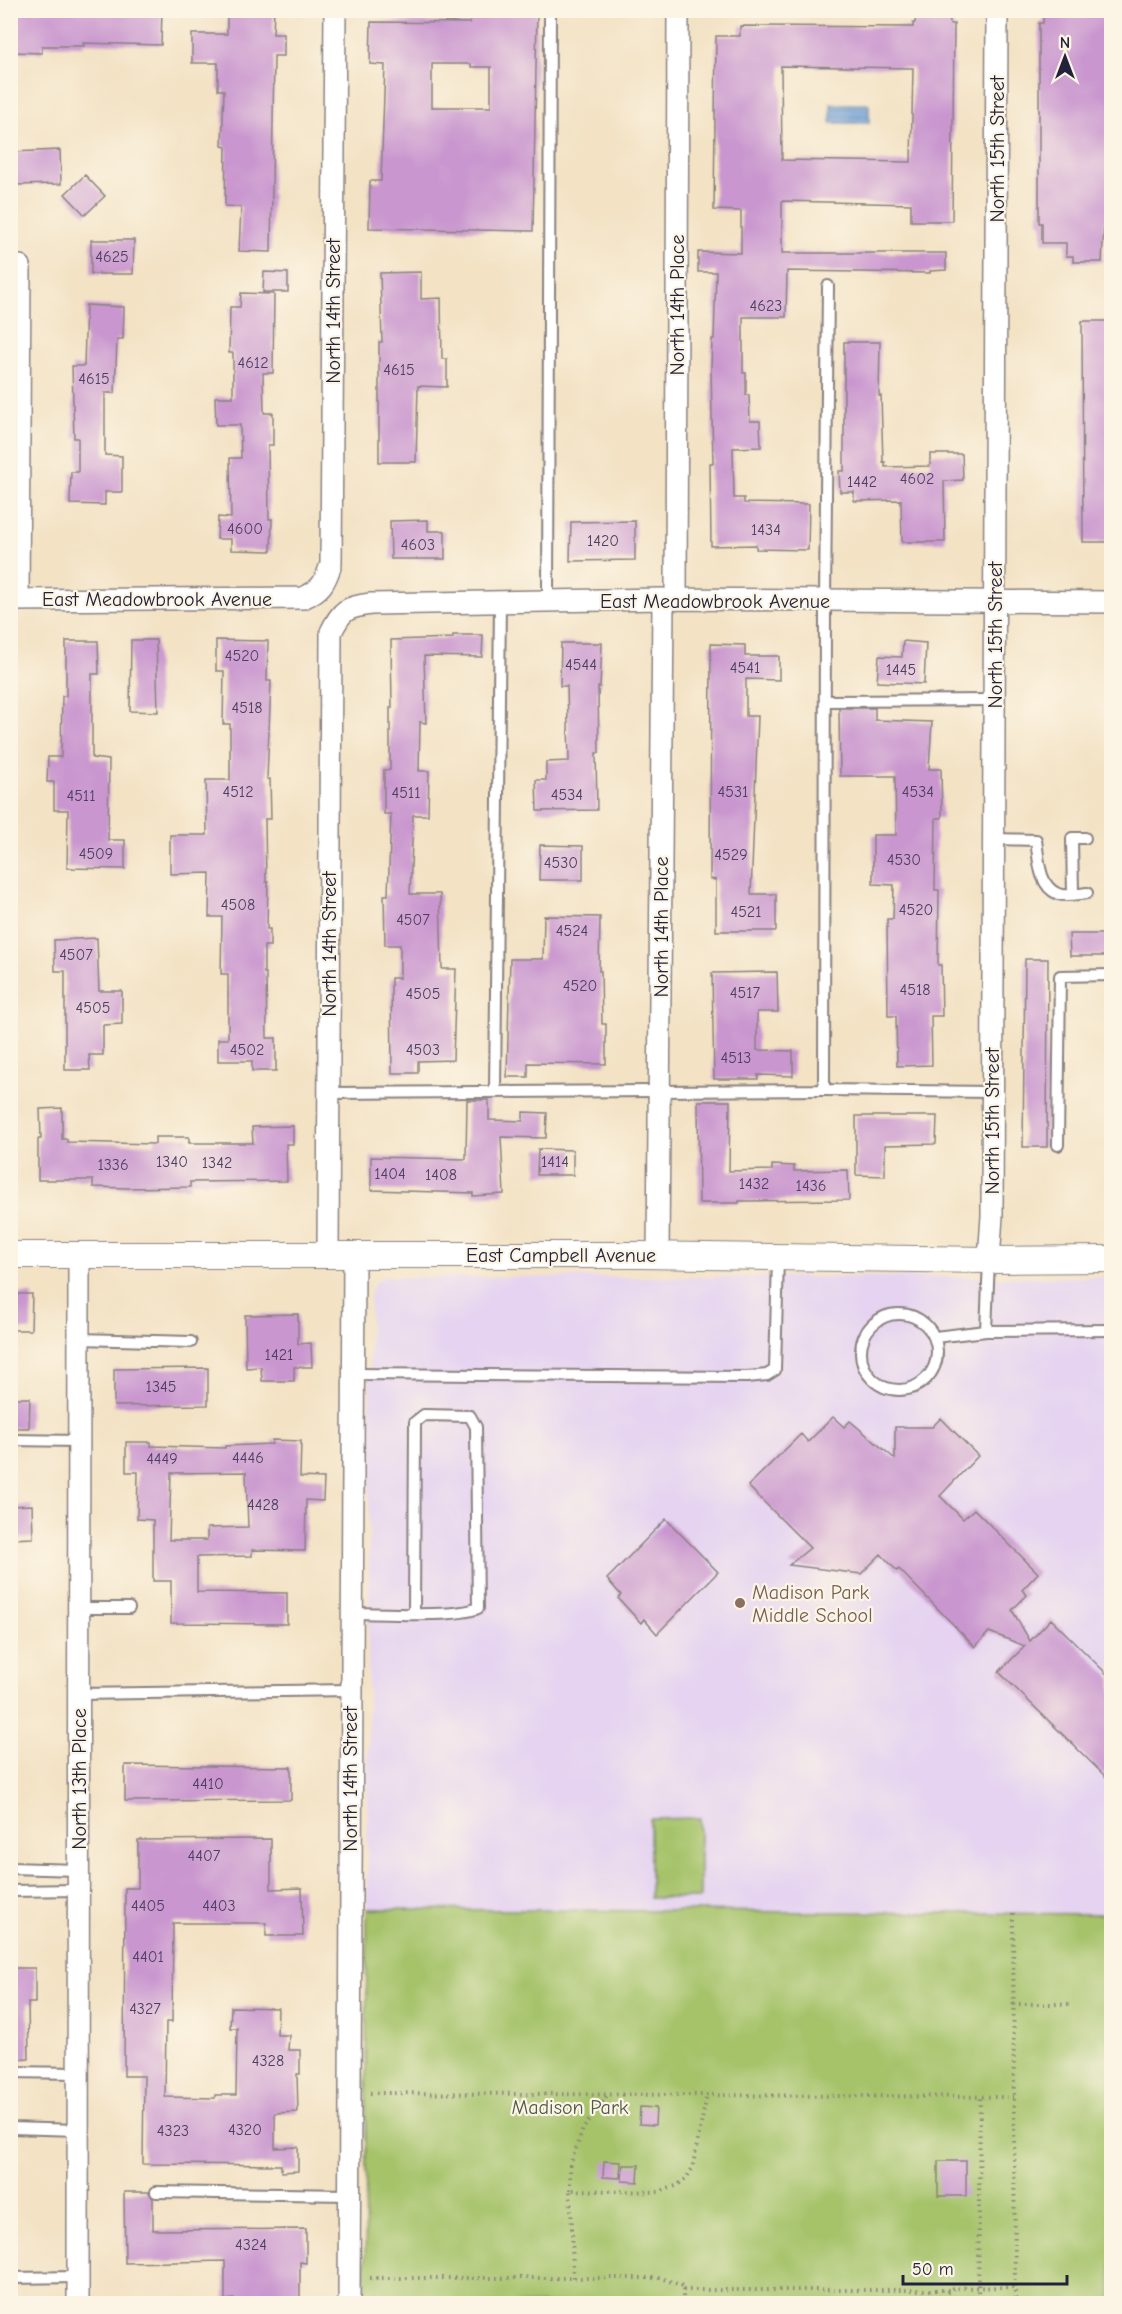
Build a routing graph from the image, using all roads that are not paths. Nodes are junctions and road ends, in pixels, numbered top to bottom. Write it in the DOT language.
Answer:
graph roads {
  1 [pos="335,10"];
  2 [pos="550,10"];
  3 [pos="678,10"];
  4 [pos="997,10"];
  5 [pos="15,266"];
  6 [pos="828,286"];
  7 [pos="303,598"];
  8 [pos="670,599"];
  9 [pos="14,600"];
  10 [pos="548,600"];
  11 [pos="501,601"];
  12 [pos="825,601"];
  13 [pos="995,602"];
  14 [pos="1112,602"];
  15 [pos="332,632"];
  16 [pos="995,700"];
  17 [pos="825,701"];
  18 [pos="1086,838"];
  19 [pos="994,839"];
  20 [pos="1073,894"];
  21 [pos="1087,894"];
  22 [pos="1112,975"];
  23 [pos="660,1090"];
  24 [pos="824,1090"];
  25 [pos="495,1091"];
  26 [pos="992,1092"];
  27 [pos="328,1093"];
  28 [pos="1058,1145"];
  29 [pos="10,1256"];
  30 [pos="79,1256"];
  31 [pos="328,1256"];
  32 [pos="354,1256"];
  33 [pos="658,1256"];
  34 [pos="778,1257"];
  35 [pos="1112,1259"];
  36 [pos="989,1260"];
  37 [pos="1112,1330"];
  38 [pos="986,1331"];
  39 [pos="935,1337"];
  40 [pos="79,1339"];
  41 [pos="190,1342"];
  42 [pos="352,1374"];
  43 [pos="10,1440"];
  44 [pos="79,1441"];
  45 [pos="79,1608"];
  46 [pos="129,1608"];
  47 [pos="351,1613"];
  48 [pos="414,1613"];
  49 [pos="351,1690"];
  50 [pos="79,1694"];
  51 [pos="10,1868"];
  52 [pos="78,1880"];
  53 [pos="10,1891"];
  54 [pos="10,2072"];
  55 [pos="78,2073"];
  56 [pos="10,2128"];
  57 [pos="78,2130"];
  58 [pos="156,2192"];
  59 [pos="349,2194"];
  60 [pos="78,2277"];
  61 [pos="10,2278"];
  62 [pos="78,2304"];
  63 [pos="349,2304"];
  1 -- 7 [label="street, North 14th Street"];
  2 -- 10 [label="lane"];
  3 -- 8 [label="street, North 14th Place"];
  4 -- 13 [label="street, North 15th Street"];
  5 -- 9 [label="street"];
  6 -- 12 [label="lane"];
  7 -- 9 [label="street, East Meadowbrook Avenue"];
  8 -- 10 [label="street, East Meadowbrook Avenue"];
  8 -- 12 [label="street, East Meadowbrook Avenue"];
  8 -- 23 [label="street, North 14th Place"];
  10 -- 11 [label="street, East Meadowbrook Avenue"];
  11 -- 15 [label="street, East Meadowbrook Avenue"];
  11 -- 25 [label="lane"];
  12 -- 13 [label="street, East Meadowbrook Avenue"];
  12 -- 17 [label="lane"];
  13 -- 14 [label="street, East Meadowbrook Avenue"];
  13 -- 16 [label="street, North 15th Street"];
  15 -- 27 [label="street, North 14th Street"];
  16 -- 17 [label="lane"];
  16 -- 19 [label="street, North 15th Street"];
  17 -- 24 [label="lane"];
  18 -- 20 [label="lane"];
  19 -- 20 [label="lane"];
  19 -- 26 [label="street, North 15th Street"];
  20 -- 21 [label="lane"];
  22 -- 28 [label="lane"];
  23 -- 24 [label="lane"];
  23 -- 25 [label="lane"];
  23 -- 33 [label="street, North 14th Place"];
  24 -- 26 [label="lane"];
  25 -- 27 [label="lane"];
  26 -- 36 [label="street, North 15th Street"];
  27 -- 31 [label="street, North 14th Street"];
  29 -- 30 [label="street, East Campbell Avenue"];
  30 -- 31 [label="street, East Campbell Avenue"];
  30 -- 40 [label="street, North 13th Place"];
  31 -- 32 [label="street, East Campbell Avenue"];
  32 -- 33 [label="street, East Campbell Avenue"];
  32 -- 42 [label="street, North 14th Street"];
  33 -- 34 [label="street, East Campbell Avenue"];
  34 -- 36 [label="street, East Campbell Avenue"];
  34 -- 42 [label="lane"];
  35 -- 36 [label="street, East Campbell Avenue"];
  36 -- 38 [label="lane"];
  37 -- 38 [label="lane"];
  38 -- 39 [label="lane"];
  39 -- 39 [label="lane"];
  40 -- 41 [label="lane"];
  40 -- 44 [label="street, North 13th Place"];
  42 -- 47 [label="street, North 14th Street"];
  43 -- 44 [label="lane"];
  44 -- 45 [label="street, North 13th Place"];
  45 -- 46 [label="lane"];
  45 -- 50 [label="street, North 13th Place"];
  47 -- 48 [label="lane"];
  47 -- 49 [label="street, North 14th Street"];
  48 -- 48 [label="lane"];
  49 -- 50 [label="lane"];
  49 -- 59 [label="street, North 14th Street"];
  50 -- 52 [label="street, North 13th Place"];
  51 -- 52 [label="lane"];
  52 -- 53 [label="lane"];
  52 -- 55 [label="street, North 13th Place"];
  54 -- 55 [label="lane"];
  55 -- 57 [label="street, North 13th Place"];
  56 -- 57 [label="lane"];
  57 -- 60 [label="street, North 13th Place"];
  58 -- 59 [label="lane"];
  59 -- 63 [label="street, North 14th Street"];
  60 -- 61 [label="lane"];
  60 -- 62 [label="street, North 13th Place"];
}
